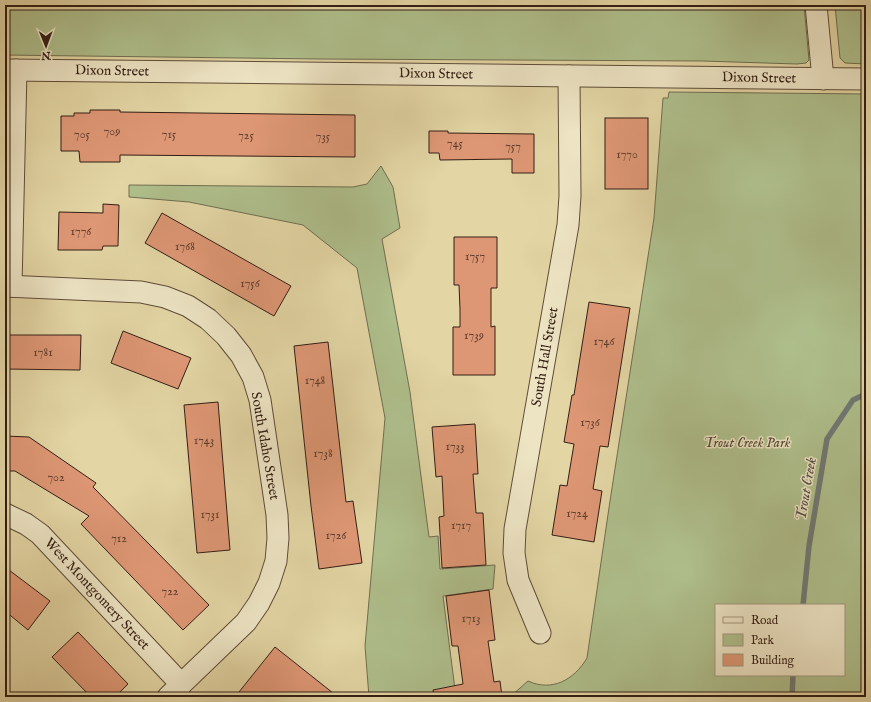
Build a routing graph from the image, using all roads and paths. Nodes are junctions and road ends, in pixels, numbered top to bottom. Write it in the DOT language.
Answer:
graph roads {
  1 [pos="816,5"];
  2 [pos="11,70"];
  3 [pos="569,76"];
  4 [pos="823,79"];
  5 [pos="866,79"];
  6 [pos="8,286"];
  7 [pos="5,514"];
  8 [pos="540,633"];
  9 [pos="174,690"];
  1 -- 4 [label="street"];
  2 -- 3 [label="street, Dixon Street"];
  2 -- 6 [label="street"];
  3 -- 4 [label="street, Dixon Street"];
  3 -- 8 [label="street, South Hall Street"];
  4 -- 5 [label="street, Dixon Street"];
  6 -- 9 [label="street, South Idaho Street"];
  7 -- 9 [label="street, West Montgomery Street"];
}
